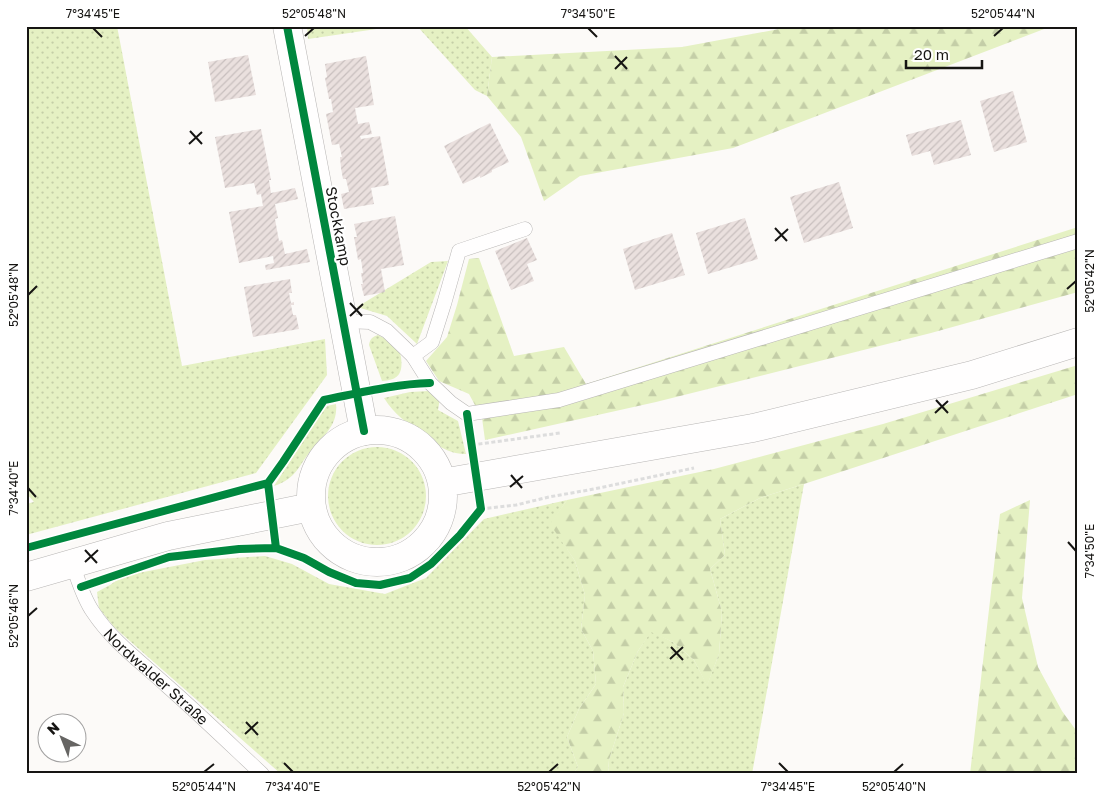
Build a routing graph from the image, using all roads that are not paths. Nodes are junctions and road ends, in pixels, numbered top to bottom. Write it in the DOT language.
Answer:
graph roads {
  1 [pos="287,26"];
  2 [pos="525,230"];
  3 [pos="1078,241"];
  4 [pos="343,321"];
  5 [pos="1078,342"];
  6 [pos="413,356"];
  7 [pos="364,431"];
  8 [pos="442,483"];
  9 [pos="311,507"];
  10 [pos="72,563"];
  11 [pos="26,577"];
  12 [pos="262,774"];
  1 -- 4 [label="main road, Stockkamp"];
  2 -- 6 [label="lane"];
  3 -- 6 [label="lane"];
  4 -- 6 [label="lane"];
  4 -- 7 [label="main road, Stockkamp"];
  5 -- 8 [label="main road"];
  7 -- 8 [label="main road"];
  7 -- 9 [label="main road"];
  8 -- 9 [label="main road"];
  9 -- 10 [label="main road"];
  10 -- 11 [label="main road"];
  10 -- 12 [label="lane, Nordwalder Straße"];
}
